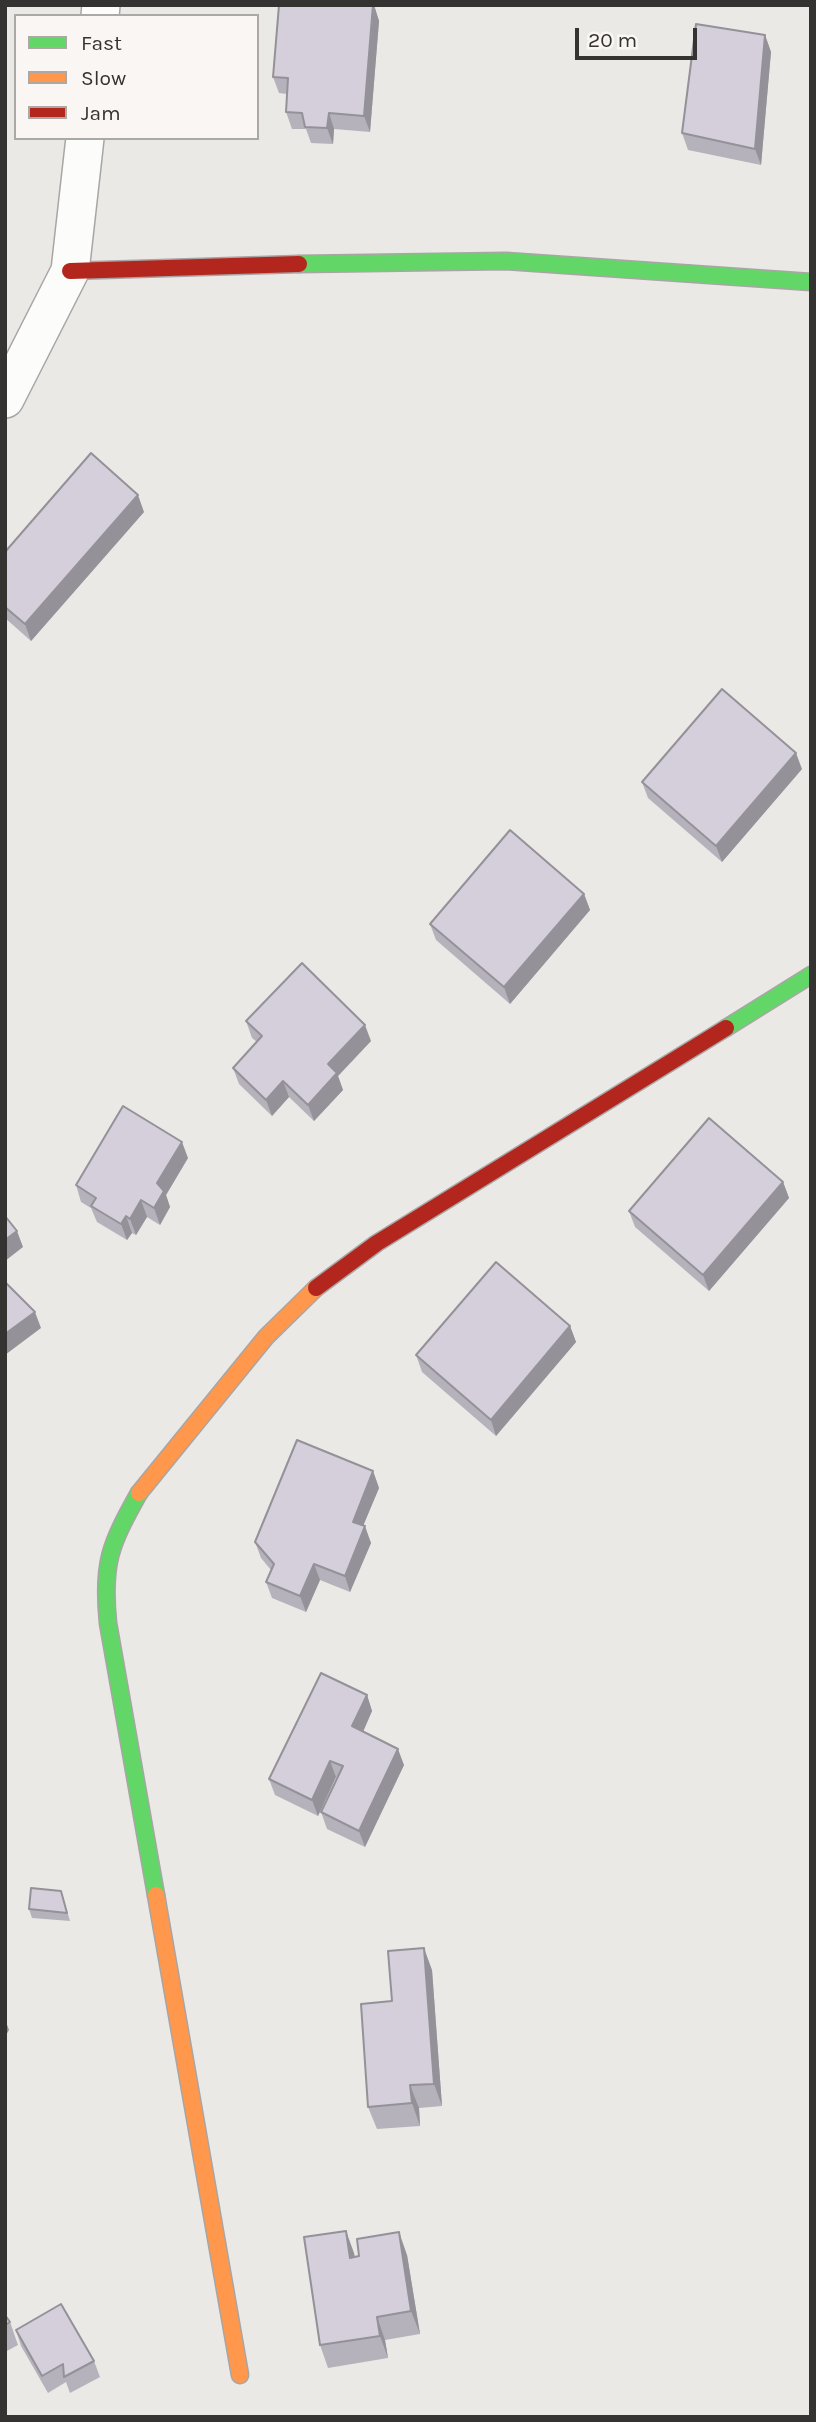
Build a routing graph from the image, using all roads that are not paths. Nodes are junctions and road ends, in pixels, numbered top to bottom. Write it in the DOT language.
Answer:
graph roads {
  1 [pos="85,140"];
  2 [pos="70,271"];
  3 [pos="811,282"];
  4 [pos="5,399"];
  5 [pos="811,975"];
  6 [pos="240,2375"];
  1 -- 2 [label="street"];
  2 -- 3 [label="street"];
  2 -- 4 [label="street"];
  5 -- 6 [label="street"];
}
